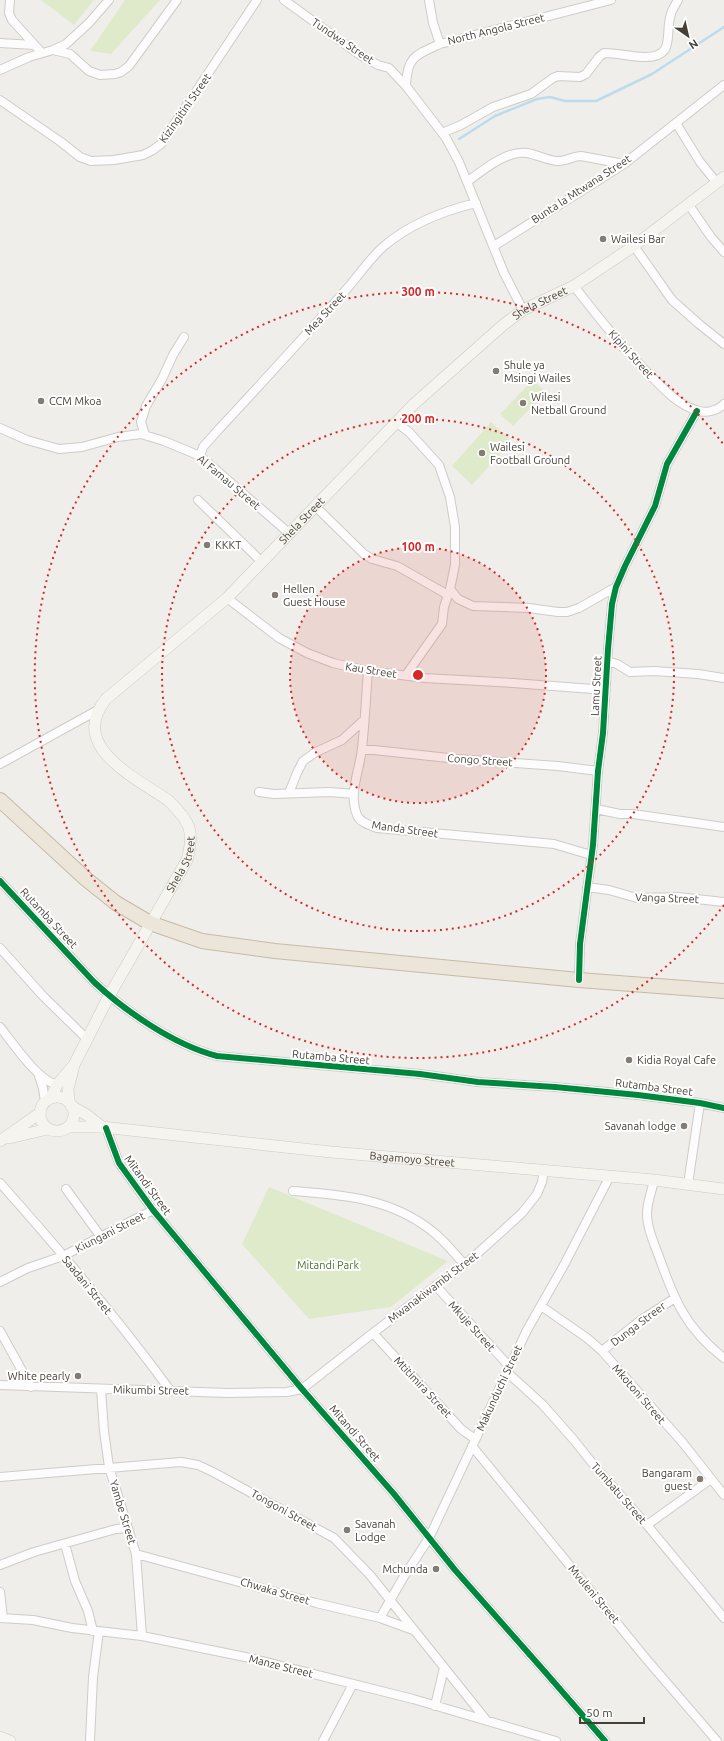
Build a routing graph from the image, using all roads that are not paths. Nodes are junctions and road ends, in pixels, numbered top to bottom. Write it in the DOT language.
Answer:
graph roads {
  1 [pos="10,0"];
  2 [pos="109,0"];
  3 [pos="176,0"];
  4 [pos="257,0"];
  5 [pos="284,0"];
  6 [pos="429,0"];
  7 [pos="611,0"];
  8 [pos="678,0"];
  9 [pos="0,43"];
  10 [pos="440,44"];
  11 [pos="34,45"];
  12 [pos="53,50"];
  13 [pos="41,52"];
  14 [pos="0,70"];
  15 [pos="724,85"];
  16 [pos="406,86"];
  17 [pos="0,100"];
  18 [pos="676,123"];
  19 [pos="444,135"];
  20 [pos="624,164"];
  21 [pos="721,180"];
  22 [pos="468,182"];
  23 [pos="476,203"];
  24 [pos="689,205"];
  25 [pos="494,246"];
  26 [pos="634,246"];
  27 [pos="724,252"];
  28 [pos="574,286"];
  29 [pos="523,310"];
  30 [pos="184,337"];
  31 [pos="724,344"];
  32 [pos="724,404"];
  33 [pos="698,411"];
  34 [pos="397,423"];
  35 [pos="0,428"];
  36 [pos="144,435"];
  37 [pos="200,456"];
  38 [pos="198,500"];
  39 [pos="316,507"];
  40 [pos="290,534"];
  41 [pos="262,562"];
  42 [pos="616,587"];
  43 [pos="449,592"];
  44 [pos="227,598"];
  45 [pos="607,661"];
  46 [pos="368,671"];
  47 [pos="406,675"];
  48 [pos="724,678"];
  49 [pos="606,690"];
  50 [pos="98,710"];
  51 [pos="364,720"];
  52 [pos="362,750"];
  53 [pos="0,764"];
  54 [pos="598,771"];
  55 [pos="259,792"];
  56 [pos="289,793"];
  57 [pos="354,794"];
  58 [pos="0,800"];
  59 [pos="596,809"];
  60 [pos="724,828"];
  61 [pos="591,855"];
  62 [pos="0,881"];
  63 [pos="587,887"];
  64 [pos="724,902"];
  65 [pos="150,923"];
  66 [pos="0,948"];
  67 [pos="579,980"];
  68 [pos="724,991"];
  69 [pos="110,996"];
  70 [pos="0,1027"];
  71 [pos="88,1039"];
  72 [pos="74,1065"];
  73 [pos="38,1072"];
  74 [pos="57,1084"];
  75 [pos="48,1100"];
  76 [pos="700,1103"];
  77 [pos="70,1104"];
  78 [pos="724,1108"];
  79 [pos="40,1113"];
  80 [pos="68,1127"];
  81 [pos="104,1128"];
  82 [pos="48,1129"];
  83 [pos="1,1141"];
  84 [pos="544,1170"];
  85 [pos="610,1176"];
  86 [pos="654,1180"];
  87 [pos="0,1183"];
  88 [pos="688,1184"];
  89 [pos="66,1190"];
  90 [pos="724,1190"];
  91 [pos="293,1191"];
  92 [pos="153,1210"];
  93 [pos="101,1237"];
  94 [pos="63,1256"];
  95 [pos="464,1264"];
  96 [pos="0,1282"];
  97 [pos="436,1286"];
  98 [pos="675,1298"];
  99 [pos="541,1306"];
  100 [pos="0,1331"];
  101 [pos="372,1333"];
  102 [pos="602,1351"];
  103 [pos="724,1358"];
  104 [pos="508,1369"];
  105 [pos="0,1385"];
  106 [pos="31,1387"];
  107 [pos="101,1389"];
  108 [pos="302,1389"];
  109 [pos="170,1390"];
  110 [pos="474,1442"];
  111 [pos="109,1467"];
  112 [pos="0,1477"];
  113 [pos="711,1479"];
  114 [pos="724,1495"];
  115 [pos="647,1525"];
  116 [pos="127,1528"];
  117 [pos="429,1538"];
  118 [pos="65,1544"];
  119 [pos="136,1554"];
  120 [pos="0,1565"];
  121 [pos="0,1592"];
  122 [pos="389,1601"];
  123 [pos="2,1618"];
  124 [pos="380,1618"];
  125 [pos="724,1618"];
  126 [pos="414,1630"];
  127 [pos="96,1631"];
  128 [pos="142,1636"];
  129 [pos="444,1668"];
  130 [pos="353,1684"];
  131 [pos="435,1706"];
  132 [pos="487,1721"];
  133 [pos="0,1738"];
  134 [pos="10,1741"];
  135 [pos="90,1741"];
  136 [pos="323,1741"];
  137 [pos="556,1741"];
  138 [pos="605,1741"];
  139 [pos="716,1741"];
  1 -- 11 [label="street"];
  2 -- 12 [label="street"];
  3 -- 12 [label="street"];
  4 -- 17 [label="street, Kizingitini Street"];
  5 -- 16 [label="street, Tundwa Street"];
  6 -- 10 [label="street"];
  7 -- 10 [label="street, North Angola Street"];
  8 -- 19 [label="street"];
  9 -- 11 [label="street"];
  10 -- 16 [label="street, North Angola Street"];
  11 -- 13 [label="street"];
  12 -- 13 [label="street"];
  13 -- 14 [label="street"];
  15 -- 18 [label="street, Bunta la Mtwana Street"];
  16 -- 19 [label="street, Tundwa Street"];
  18 -- 20 [label="street, Bunta la Mtwana Street"];
  18 -- 21 [label="street"];
  19 -- 22 [label="street, Tundwa Street"];
  20 -- 22 [label="street"];
  20 -- 25 [label="street, Bunta la Mtwana Street"];
  21 -- 24 [label="main road, Shela Street"];
  22 -- 23 [label="street, Tundwa Street"];
  23 -- 25 [label="street, Tundwa Street"];
  23 -- 37 [label="street, Mea Street"];
  24 -- 26 [label="main road, Shela Street"];
  24 -- 27 [label="street"];
  25 -- 29 [label="street, Tundwa Street"];
  26 -- 28 [label="main road, Shela Street"];
  26 -- 31 [label="street"];
  28 -- 29 [label="main road, Shela Street"];
  28 -- 33 [label="street, Kipini Street"];
  29 -- 34 [label="main road, Shela Street"];
  30 -- 36 [label="street"];
  32 -- 33 [label="street"];
  33 -- 42 [label="street, Lamu Street"];
  34 -- 39 [label="main road, Shela Street"];
  34 -- 43 [label="street"];
  35 -- 36 [label="street, Al Famau Street"];
  36 -- 37 [label="street, Al Famau Street"];
  37 -- 40 [label="street, Al Famau Street"];
  38 -- 41 [label="street"];
  39 -- 40 [label="main road, Shela Street"];
  39 -- 43 [label="street"];
  40 -- 41 [label="main road, Shela Street"];
  41 -- 44 [label="main road, Shela Street"];
  42 -- 43 [label="street"];
  42 -- 45 [label="street, Lamu Street"];
  43 -- 47 [label="street"];
  44 -- 46 [label="street, Kau Street"];
  44 -- 50 [label="main road, Shela Street"];
  45 -- 48 [label="street"];
  45 -- 49 [label="street, Lamu Street"];
  46 -- 47 [label="street, Kau Street"];
  46 -- 51 [label="street, Manda Street"];
  47 -- 49 [label="street, Kau Street"];
  49 -- 54 [label="street, Lamu Street"];
  50 -- 53 [label="street"];
  50 -- 65 [label="main road, Shela Street"];
  51 -- 52 [label="street, Manda Street"];
  51 -- 56 [label="street"];
  52 -- 54 [label="street, Congo Street"];
  52 -- 57 [label="street, Manda Street"];
  54 -- 59 [label="street, Lamu Street"];
  55 -- 56 [label="street"];
  56 -- 57 [label="street"];
  57 -- 61 [label="street, Manda Street"];
  58 -- 65 [label="highway"];
  59 -- 60 [label="street"];
  59 -- 61 [label="street, Lamu Street"];
  61 -- 63 [label="street, Lamu Street"];
  62 -- 69 [label="street, Rutamba Street"];
  63 -- 64 [label="street, Vanga Street"];
  63 -- 67 [label="street, Lamu Street"];
  65 -- 67 [label="highway"];
  65 -- 69 [label="main road, Shela Street"];
  66 -- 71 [label="street"];
  67 -- 68 [label="highway"];
  69 -- 71 [label="main road, Shela Street"];
  69 -- 76 [label="street, Rutamba Street"];
  70 -- 73 [label="street"];
  71 -- 72 [label="main road, Shela Street"];
  72 -- 74 [label="main road"];
  72 -- 77 [label="main road"];
  73 -- 74 [label="street"];
  73 -- 75 [label="street"];
  74 -- 75 [label="main road"];
  75 -- 77 [label="main road"];
  75 -- 79 [label="main road"];
  76 -- 78 [label="street, Rutamba Street"];
  76 -- 88 [label="street"];
  77 -- 80 [label="main road"];
  77 -- 81 [label="main road"];
  79 -- 82 [label="main road"];
  79 -- 83 [label="main road"];
  80 -- 81 [label="main road, Bagamoyo Street"];
  80 -- 82 [label="main road"];
  81 -- 84 [label="main road, Bagamoyo Street"];
  81 -- 92 [label="street, Mitandi Street"];
  82 -- 83 [label="main road"];
  84 -- 85 [label="main road, Bagamoyo Street"];
  84 -- 95 [label="street, Mwanakiwambi Street"];
  85 -- 86 [label="main road, Bagamoyo Street"];
  85 -- 99 [label="street, Makunduchi Street"];
  86 -- 88 [label="main road, Bagamoyo Street"];
  86 -- 98 [label="street"];
  87 -- 94 [label="street, Saadani Street"];
  88 -- 90 [label="main road, Bagamoyo Street"];
  89 -- 93 [label="street"];
  91 -- 95 [label="street"];
  92 -- 93 [label="street, Kiungani Street"];
  92 -- 108 [label="street, Mitandi Street"];
  93 -- 94 [label="street, Kiungani Street"];
  94 -- 96 [label="street, Kiungani Street"];
  94 -- 109 [label="street, Saadani Street"];
  95 -- 97 [label="street, Mwanakiwambi Street"];
  97 -- 101 [label="street, Mwanakiwambi Street"];
  97 -- 104 [label="street, Mkuje Street"];
  98 -- 102 [label="street, Dunga Streer"];
  98 -- 103 [label="street"];
  99 -- 102 [label="street, Mkotoni Street"];
  99 -- 104 [label="street, Makunduchi Street"];
  100 -- 106 [label="street"];
  101 -- 108 [label="street, Mwanakiwambi Street"];
  101 -- 110 [label="street, Mtitimira Street"];
  102 -- 113 [label="street, Mkotoni Street"];
  104 -- 110 [label="street, Makunduchi Street"];
  104 -- 115 [label="street, Tumbatu Street"];
  105 -- 106 [label="street, Mikumbi Street"];
  106 -- 107 [label="street, Mikumbi Street"];
  107 -- 109 [label="street, Mikumbi Street"];
  107 -- 111 [label="street, Yambe Street"];
  108 -- 109 [label="street, Mikumbi Street"];
  108 -- 117 [label="street, Mitandi Street"];
  110 -- 117 [label="street, Makunduchi Street"];
  110 -- 139 [label="street, Mvuleni Street"];
  111 -- 112 [label="street, Tongoni Street"];
  111 -- 116 [label="street, Yambe Street"];
  111 -- 122 [label="street, Tongoni Street"];
  113 -- 114 [label="street, Mkotoni Street"];
  113 -- 115 [label="street"];
  115 -- 125 [label="street, Tumbatu Street"];
  116 -- 118 [label="street"];
  116 -- 119 [label="street, Yambe Street"];
  117 -- 122 [label="street, Makunduchi Street"];
  117 -- 138 [label="street, Mitandi Street"];
  118 -- 120 [label="street"];
  118 -- 127 [label="street"];
  119 -- 124 [label="street, Chwaka Street"];
  119 -- 128 [label="street, Yambe Street"];
  121 -- 123 [label="street"];
  122 -- 124 [label="street, Makunduchi Street"];
  122 -- 126 [label="street, Tongoni Street"];
  123 -- 127 [label="street, Manze Street"];
  124 -- 126 [label="street, Chwaka Street"];
  126 -- 129 [label="street, Tongoni Street"];
  127 -- 128 [label="street, Manze Street"];
  127 -- 135 [label="street"];
  128 -- 130 [label="street, Manze Street"];
  129 -- 131 [label="street"];
  129 -- 132 [label="street, Tongoni Street"];
  130 -- 131 [label="street, Manze Street"];
  130 -- 136 [label="street"];
  131 -- 132 [label="street, Manze Street"];
  132 -- 137 [label="street, Manze Street"];
  133 -- 134 [label="main road"];
}
